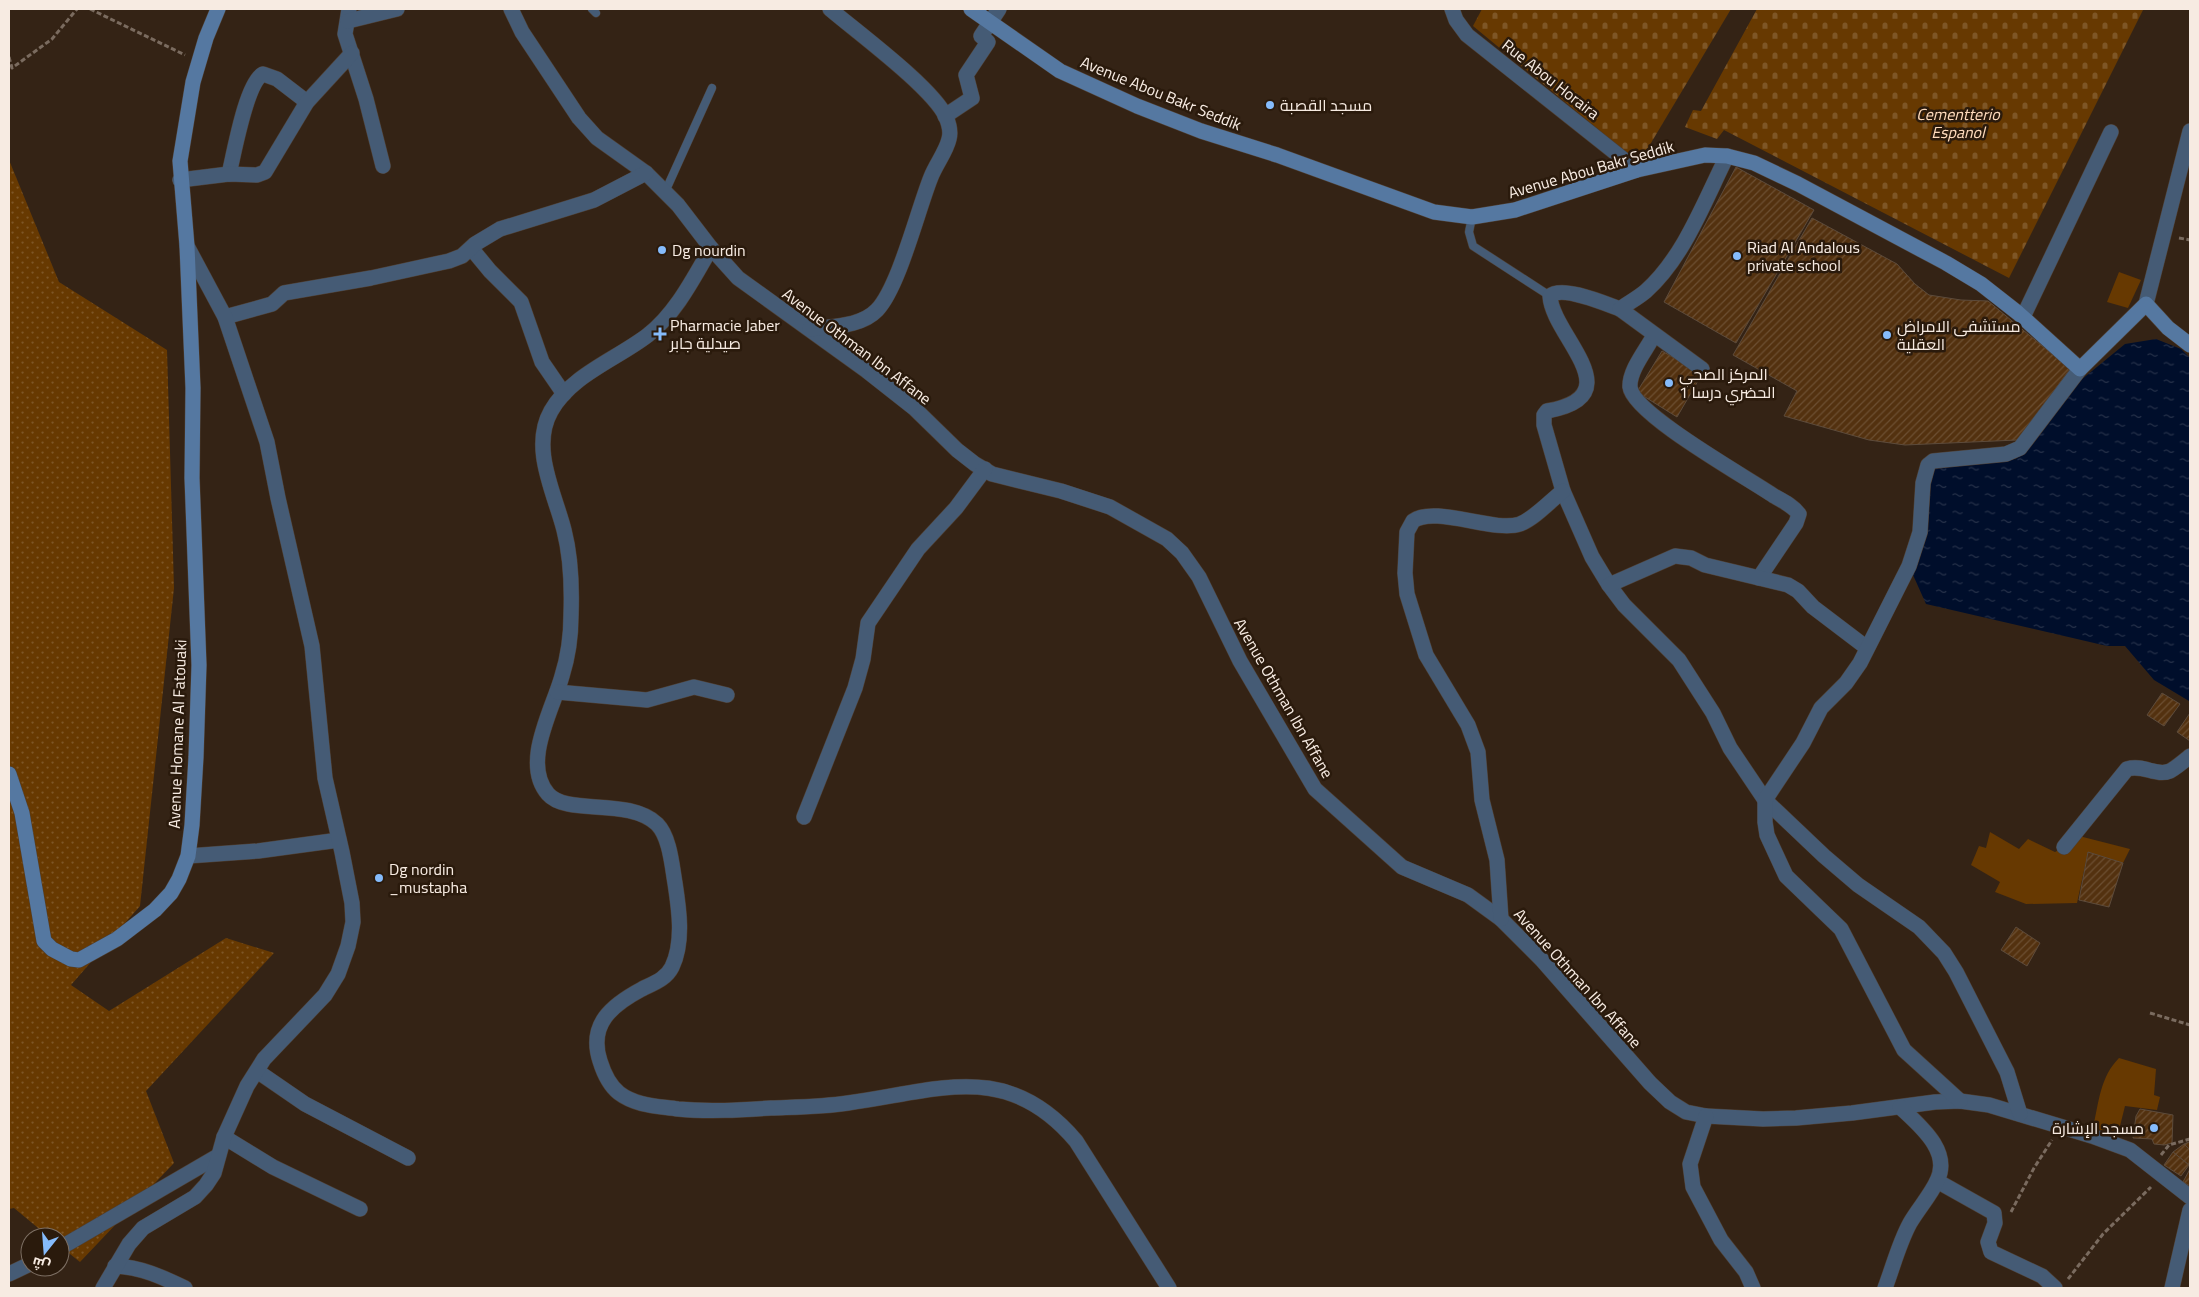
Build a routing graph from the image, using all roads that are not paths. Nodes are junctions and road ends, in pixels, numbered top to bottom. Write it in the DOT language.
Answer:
graph roads {
  1 [pos="218,9"];
  2 [pos="397,9"];
  3 [pos="511,9"];
  4 [pos="830,9"];
  5 [pos="971,9"];
  6 [pos="999,9"];
  7 [pos="1452,9"];
  8 [pos="348,15"];
  9 [pos="990,24"];
  10 [pos="352,53"];
  11 [pos="712,88"];
  12 [pos="307,102"];
  13 [pos="945,116"];
  14 [pos="2190,131"];
  15 [pos="2110,132"];
  16 [pos="1727,156"];
  17 [pos="383,166"];
  18 [pos="1638,170"];
  19 [pos="646,173"];
  20 [pos="229,174"];
  21 [pos="180,180"];
  22 [pos="665,192"];
  23 [pos="1472,217"];
  24 [pos="187,246"];
  25 [pos="471,248"];
  26 [pos="711,248"];
  27 [pos="1550,296"];
  28 [pos="2146,304"];
  29 [pos="1620,309"];
  30 [pos="225,317"];
  31 [pos="2023,317"];
  32 [pos="810,330"];
  33 [pos="1654,335"];
  34 [pos="2190,345"];
  35 [pos="1702,369"];
  36 [pos="2080,369"];
  37 [pos="564,394"];
  38 [pos="985,469"];
  39 [pos="1563,491"];
  40 [pos="1759,578"];
  41 [pos="1609,585"];
  42 [pos="1866,648"];
  43 [pos="557,692"];
  44 [pos="727,695"];
  45 [pos="2190,756"];
  46 [pos="9,774"];
  47 [pos="1765,800"];
  48 [pos="804,817"];
  49 [pos="339,840"];
  50 [pos="2064,847"];
  51 [pos="188,856"];
  52 [pos="1501,919"];
  53 [pos="257,1071"];
  54 [pos="1960,1101"];
  55 [pos="1900,1108"];
  56 [pos="2020,1114"];
  57 [pos="1706,1116"];
  58 [pos="224,1137"];
  59 [pos="218,1156"];
  60 [pos="408,1158"];
  61 [pos="1937,1181"];
  62 [pos="2190,1197"];
  63 [pos="360,1209"];
  64 [pos="2189,1222"];
  65 [pos="70,1242"];
  66 [pos="116,1266"];
  67 [pos="1166,1285"];
  68 [pos="2060,1285"];
  69 [pos="103,1288"];
  70 [pos="185,1288"];
  71 [pos="1753,1288"];
  72 [pos="1885,1288"];
  73 [pos="2172,1288"];
  1 -- 21 [label="street"];
  2 -- 8 [label="street"];
  3 -- 19 [label="street, Avenue Othman Ibn Affane"];
  4 -- 13 [label="street"];
  5 -- 9 [label="street, Avenue Abou Bakr Seddik"];
  6 -- 9 [label="street"];
  7 -- 18 [label="street, Rue Abou Horaira"];
  8 -- 10 [label="street"];
  9 -- 13 [label="street"];
  9 -- 23 [label="street, Avenue Abou Bakr Seddik"];
  10 -- 12 [label="street"];
  10 -- 17 [label="street"];
  11 -- 22 [label="lane"];
  12 -- 20 [label="street"];
  12 -- 20 [label="street"];
  13 -- 32 [label="street"];
  14 -- 28 [label="street"];
  15 -- 31 [label="street"];
  16 -- 18 [label="street, Avenue Abou Bakr Seddik"];
  16 -- 29 [label="street"];
  16 -- 31 [label="street, Avenue Abou Bakr Seddik"];
  18 -- 23 [label="street, Avenue Abou Bakr Seddik"];
  19 -- 22 [label="street, Avenue Othman Ibn Affane"];
  19 -- 25 [label="street"];
  20 -- 21 [label="street"];
  21 -- 24 [label="street"];
  22 -- 26 [label="street, Avenue Othman Ibn Affane"];
  23 -- 27 [label="lane"];
  24 -- 30 [label="street"];
  24 -- 51 [label="street, Avenue Homane Al Fatouaki"];
  25 -- 30 [label="street"];
  25 -- 37 [label="street"];
  26 -- 32 [label="street, Avenue Othman Ibn Affane"];
  26 -- 37 [label="street"];
  27 -- 29 [label="street"];
  27 -- 39 [label="street"];
  28 -- 34 [label="street"];
  28 -- 36 [label="street"];
  29 -- 33 [label="street"];
  30 -- 49 [label="street"];
  31 -- 36 [label="street, Avenue Abou Bakr Seddik"];
  32 -- 38 [label="street, Avenue Othman Ibn Affane"];
  33 -- 35 [label="street"];
  33 -- 40 [label="street"];
  36 -- 42 [label="street"];
  37 -- 43 [label="street"];
  38 -- 48 [label="street"];
  38 -- 52 [label="street, Avenue Othman Ibn Affane"];
  39 -- 41 [label="street"];
  39 -- 52 [label="street"];
  40 -- 41 [label="street"];
  40 -- 42 [label="street"];
  41 -- 47 [label="street"];
  42 -- 47 [label="street"];
  43 -- 44 [label="street"];
  43 -- 67 [label="street"];
  45 -- 50 [label="street"];
  46 -- 51 [label="street, Avenue Homane Al Fatouaki"];
  47 -- 54 [label="street"];
  47 -- 56 [label="street"];
  49 -- 51 [label="street"];
  49 -- 53 [label="street"];
  52 -- 57 [label="street, Avenue Othman Ibn Affane"];
  53 -- 58 [label="street"];
  53 -- 60 [label="street"];
  54 -- 55 [label="street, Avenue Othman Ibn Affane"];
  54 -- 56 [label="street, Avenue Othman Ibn Affane"];
  55 -- 57 [label="street, Avenue Othman Ibn Affane"];
  55 -- 61 [label="street"];
  56 -- 62 [label="street, Avenue Othman Ibn Affane"];
  57 -- 71 [label="street"];
  58 -- 59 [label="street"];
  58 -- 63 [label="street"];
  59 -- 65 [label="street"];
  59 -- 66 [label="street"];
  61 -- 68 [label="street"];
  61 -- 72 [label="street"];
  64 -- 73 [label="street"];
  66 -- 69 [label="street"];
  66 -- 70 [label="street"];
}
